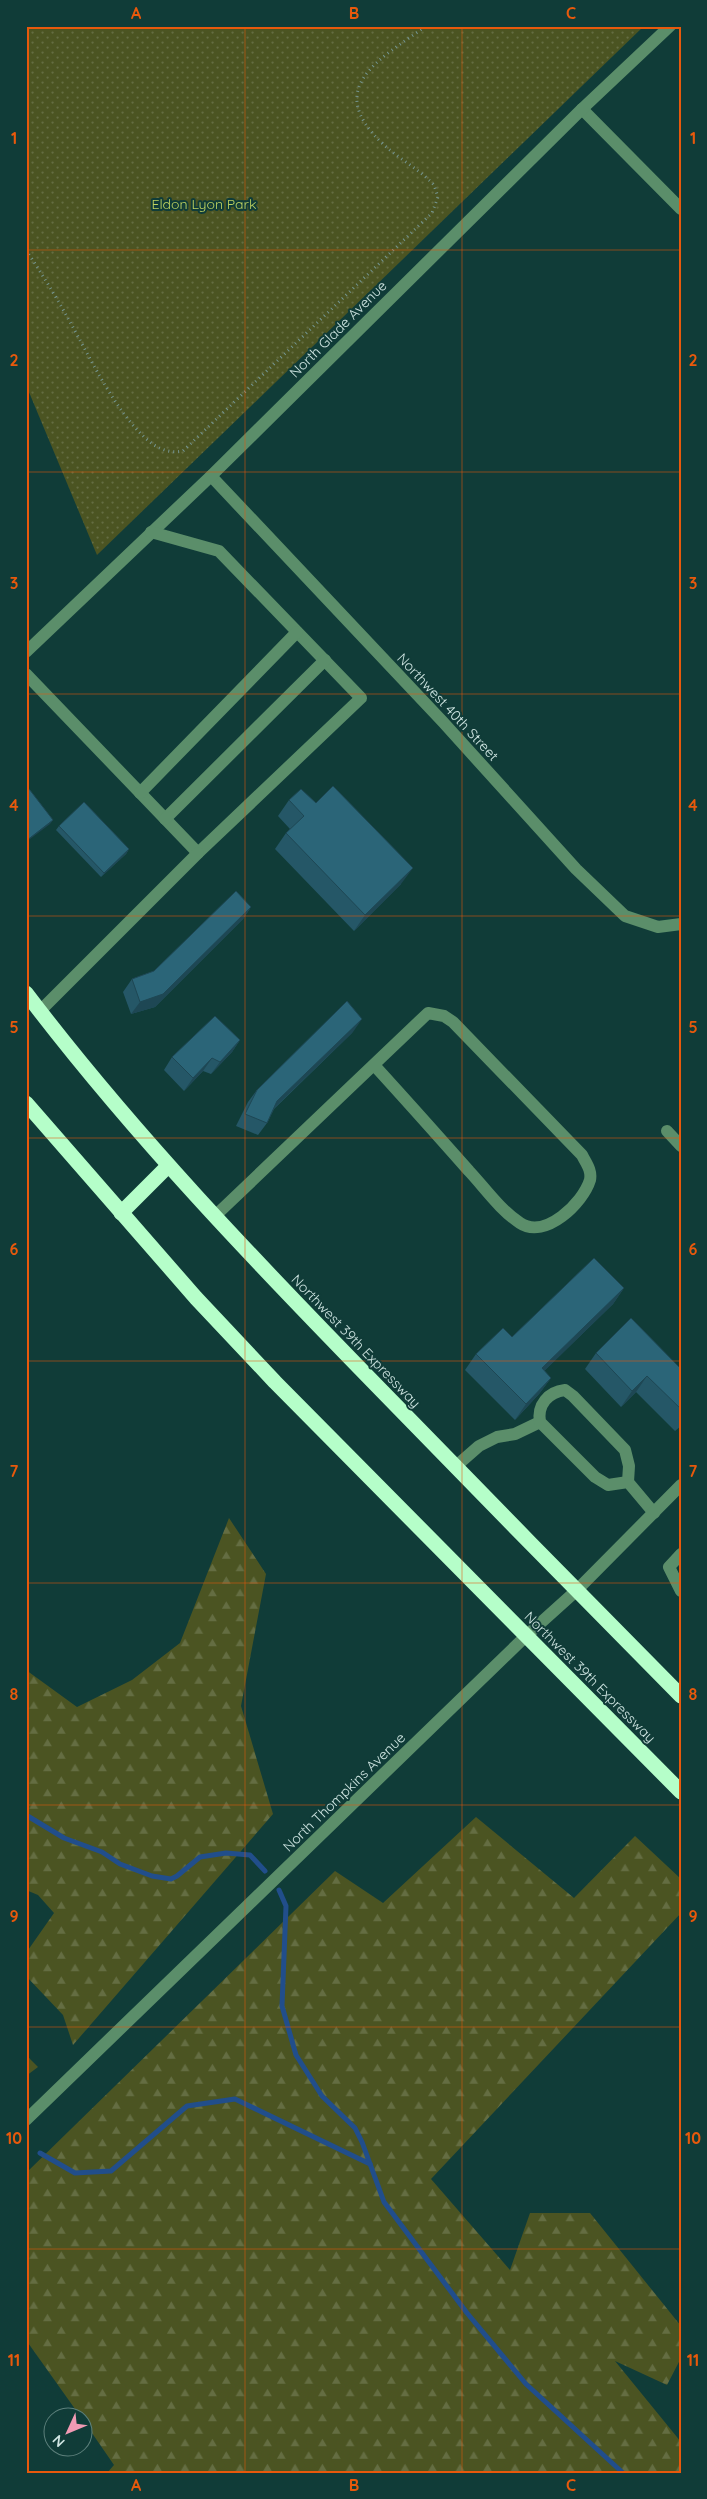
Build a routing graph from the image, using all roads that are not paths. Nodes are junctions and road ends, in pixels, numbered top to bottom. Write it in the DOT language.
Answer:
graph roads {
  1 [pos="670,26"];
  2 [pos="582,109"];
  3 [pos="681,209"];
  4 [pos="210,476"];
  5 [pos="151,532"];
  6 [pos="297,632"];
  7 [pos="26,652"];
  8 [pos="325,660"];
  9 [pos="26,674"];
  10 [pos="140,793"];
  11 [pos="165,819"];
  12 [pos="198,853"];
  13 [pos="681,924"];
  14 [pos="26,993"];
  15 [pos="40,1011"];
  16 [pos="374,1065"];
  17 [pos="26,1103"];
  18 [pos="666,1131"];
  19 [pos="681,1146"];
  20 [pos="168,1166"];
  21 [pos="121,1213"];
  22 [pos="215,1216"];
  23 [pos="540,1422"];
  24 [pos="455,1466"];
  25 [pos="628,1482"];
  26 [pos="681,1485"];
  27 [pos="654,1513"];
  28 [pos="681,1554"];
  29 [pos="576,1591"];
  30 [pos="681,1591"];
  31 [pos="526,1636"];
  32 [pos="680,1693"];
  33 [pos="681,1792"];
  34 [pos="26,2120"];
  1 -- 2 [label="street, North Glade Avenue"];
  2 -- 3 [label="street"];
  2 -- 4 [label="street, North Glade Avenue"];
  4 -- 5 [label="street, North Glade Avenue"];
  4 -- 13 [label="street, Northwest 40th Street"];
  5 -- 6 [label="street"];
  5 -- 7 [label="street, North Glade Avenue"];
  6 -- 8 [label="street"];
  6 -- 10 [label="street"];
  8 -- 11 [label="street"];
  8 -- 12 [label="street"];
  9 -- 10 [label="street"];
  10 -- 11 [label="street"];
  11 -- 12 [label="street"];
  12 -- 15 [label="street"];
  14 -- 15 [label="highway, Northwest 39th Expressway"];
  15 -- 20 [label="highway, Northwest 39th Expressway"];
  16 -- 16 [label="street"];
  16 -- 22 [label="street"];
  17 -- 21 [label="highway, Northwest 39th Expressway"];
  18 -- 19 [label="street"];
  20 -- 21 [label="highway"];
  20 -- 22 [label="highway, Northwest 39th Expressway"];
  21 -- 31 [label="highway, Northwest 39th Expressway"];
  22 -- 24 [label="highway, Northwest 39th Expressway"];
  23 -- 24 [label="street"];
  23 -- 25 [label="street"];
  23 -- 25 [label="street"];
  24 -- 29 [label="highway, Northwest 39th Expressway"];
  25 -- 27 [label="street"];
  26 -- 27 [label="street, North Thompkins Avenue"];
  27 -- 29 [label="street, North Thompkins Avenue"];
  28 -- 30 [label="street"];
  29 -- 31 [label="street, North Thompkins Avenue"];
  29 -- 32 [label="highway, Northwest 39th Expressway"];
  31 -- 33 [label="highway, Northwest 39th Expressway"];
  31 -- 34 [label="street, North Thompkins Avenue"];
}
